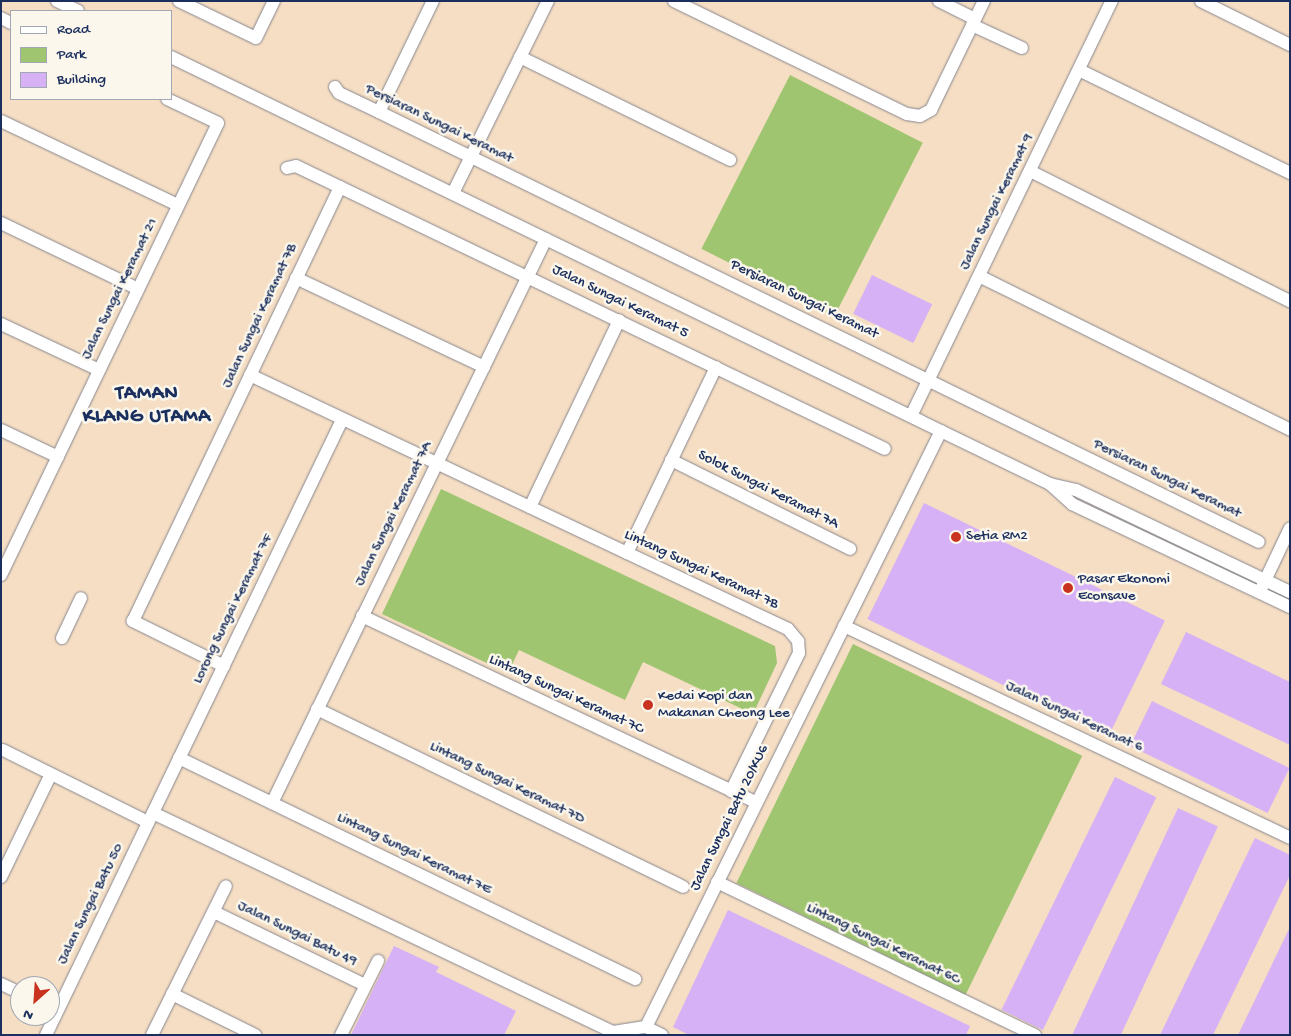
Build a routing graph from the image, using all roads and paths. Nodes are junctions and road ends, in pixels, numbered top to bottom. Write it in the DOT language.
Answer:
graph roads {
  1 [pos="57,1"];
  2 [pos="179,1"];
  3 [pos="274,1"];
  4 [pos="433,1"];
  5 [pos="548,1"];
  6 [pos="939,1"];
  7 [pos="984,1"];
  8 [pos="1112,1"];
  9 [pos="1201,1"];
  10 [pos="676,2"];
  11 [pos="76,10"];
  12 [pos="974,22"];
  13 [pos="1290,45"];
  14 [pos="1022,48"];
  15 [pos="172,57"];
  16 [pos="520,57"];
  17 [pos="1079,70"];
  18 [pos="335,86"];
  19 [pos="169,100"];
  20 [pos="378,112"];
  21 [pos="1,121"];
  22 [pos="471,157"];
  23 [pos="730,160"];
  24 [pos="287,168"];
  25 [pos="1030,171"];
  26 [pos="1290,173"];
  27 [pos="340,187"];
  28 [pos="453,193"];
  29 [pos="178,205"];
  30 [pos="1,223"];
  31 [pos="546,239"];
  32 [pos="528,276"];
  33 [pos="979,276"];
  34 [pos="296,278"];
  35 [pos="138,289"];
  36 [pos="1290,301"];
  37 [pos="620,320"];
  38 [pos="1,324"];
  39 [pos="484,367"];
  40 [pos="716,367"];
  41 [pos="99,370"];
  42 [pos="250,375"];
  43 [pos="929,379"];
  44 [pos="911,416"];
  45 [pos="342,420"];
  46 [pos="1,430"];
  47 [pos="1290,430"];
  48 [pos="941,431"];
  49 [pos="885,449"];
  50 [pos="58,457"];
  51 [pos="672,460"];
  52 [pos="437,464"];
  53 [pos="530,507"];
  54 [pos="1290,528"];
  55 [pos="1260,542"];
  56 [pos="850,549"];
  57 [pos="627,553"];
  58 [pos="1,574"];
  59 [pos="1262,586"];
  60 [pos="1290,592"];
  61 [pos="82,598"];
  62 [pos="1290,606"];
  63 [pos="362,616"];
  64 [pos="844,626"];
  65 [pos="62,638"];
  66 [pos="224,666"];
  67 [pos="317,709"];
  68 [pos="3,750"];
  69 [pos="179,758"];
  70 [pos="51,774"];
  71 [pos="731,791"];
  72 [pos="756,802"];
  73 [pos="272,803"];
  74 [pos="150,818"];
  75 [pos="1290,838"];
  76 [pos="1,877"];
  77 [pos="717,882"];
  78 [pos="226,886"];
  79 [pos="683,886"];
  80 [pos="214,912"];
  81 [pos="378,961"];
  82 [pos="635,980"];
  83 [pos="366,985"];
  84 [pos="172,994"];
  85 [pos="60,997"];
  86 [pos="646,1027"];
  87 [pos="613,1034"];
  88 [pos="152,1035"];
  89 [pos="255,1035"];
  90 [pos="341,1035"];
  91 [pos="662,1035"];
  92 [pos="1035,1035"];
  1 -- 11 [label="street"];
  2 -- 3 [label="street"];
  4 -- 20 [label="street"];
  5 -- 16 [label="street"];
  6 -- 12 [label="street"];
  7 -- 12 [label="street"];
  8 -- 17 [label="street, Jalan Sungai Keramat 9"];
  9 -- 13 [label="street"];
  10 -- 12 [label="street"];
  12 -- 14 [label="street"];
  15 -- 28 [label="street"];
  16 -- 22 [label="street"];
  16 -- 23 [label="street"];
  17 -- 25 [label="street, Jalan Sungai Keramat 9"];
  17 -- 26 [label="street"];
  18 -- 20 [label="street, Persiaran Sungai Keramat"];
  19 -- 29 [label="street, Jalan Sungai Keramat 21"];
  20 -- 22 [label="street, Persiaran Sungai Keramat"];
  21 -- 29 [label="street"];
  22 -- 28 [label="street"];
  22 -- 43 [label="street, Persiaran Sungai Keramat"];
  24 -- 27 [label="street, Jalan Sungai Keramat 5"];
  25 -- 33 [label="street, Jalan Sungai Keramat 9"];
  25 -- 36 [label="street"];
  27 -- 32 [label="street, Jalan Sungai Keramat 5"];
  27 -- 34 [label="street, Jalan Sungai Keramat 7B"];
  28 -- 31 [label="street"];
  29 -- 35 [label="street, Jalan Sungai Keramat 21"];
  30 -- 35 [label="street"];
  31 -- 32 [label="street, Jalan Sungai Keramat 7A"];
  31 -- 44 [label="street"];
  32 -- 37 [label="street, Jalan Sungai Keramat 5"];
  32 -- 39 [label="street, Jalan Sungai Keramat 7A"];
  33 -- 43 [label="street, Jalan Sungai Keramat 9"];
  33 -- 47 [label="street"];
  34 -- 39 [label="street"];
  34 -- 42 [label="street, Jalan Sungai Keramat 7B"];
  35 -- 41 [label="street, Jalan Sungai Keramat 21"];
  37 -- 40 [label="street, Jalan Sungai Keramat 5"];
  37 -- 53 [label="street"];
  38 -- 41 [label="street"];
  39 -- 52 [label="street, Jalan Sungai Keramat 7A"];
  40 -- 49 [label="street, Jalan Sungai Keramat 5"];
  40 -- 51 [label="street"];
  41 -- 50 [label="street, Jalan Sungai Keramat 21"];
  42 -- 45 [label="street, Lintang Sungai Keramat 7B"];
  42 -- 66 [label="street, Jalan Sungai Keramat 7B"];
  43 -- 44 [label="street, Jalan Sungai Keramat 9"];
  43 -- 55 [label="street, Persiaran Sungai Keramat"];
  44 -- 48 [label="street"];
  45 -- 52 [label="street, Lintang Sungai Keramat 7B"];
  45 -- 66 [label="street, Lorong Sungai Keramat 7F"];
  46 -- 50 [label="street"];
  48 -- 59 [label="street"];
  48 -- 64 [label="street, Jalan Sungai Batu 20/KU6"];
  50 -- 58 [label="street, Jalan Sungai Keramat 21"];
  51 -- 56 [label="street, Solok Sungai Keramat 7A"];
  51 -- 57 [label="street"];
  52 -- 53 [label="street, Lintang Sungai Keramat 7B"];
  52 -- 63 [label="street, Jalan Sungai Keramat 7A"];
  53 -- 57 [label="street, Lintang Sungai Keramat 7B"];
  54 -- 59 [label="street"];
  57 -- 71 [label="street, Lintang Sungai Keramat 7B"];
  59 -- 60 [label="street"];
  59 -- 62 [label="street"];
  61 -- 65 [label="street"];
  63 -- 67 [label="street, Jalan Sungai Keramat 7A"];
  63 -- 71 [label="street, Lintang Sungai Keramat 7C"];
  64 -- 72 [label="street, Jalan Sungai Batu 20/KU6"];
  64 -- 75 [label="street, Jalan Sungai Keramat 6"];
  66 -- 69 [label="street, Lorong Sungai Keramat 7F"];
  67 -- 73 [label="street, Jalan Sungai Keramat 7A"];
  67 -- 79 [label="street, Lintang Sungai Keramat 7D"];
  68 -- 70 [label="street"];
  69 -- 73 [label="street, Lintang Sungai Keramat 7E"];
  69 -- 74 [label="street, Lorong Sungai Keramat 7F"];
  70 -- 74 [label="street"];
  70 -- 76 [label="street"];
  71 -- 72 [label="street, Lintang Sungai Keramat 7C"];
  72 -- 77 [label="street, Jalan Sungai Batu 20/KU6"];
  73 -- 82 [label="street, Lintang Sungai Keramat 7E"];
  74 -- 85 [label="street, Jalan Sungai Batu 50"];
  74 -- 87 [label="street"];
  77 -- 86 [label="street, Jalan Sungai Batu 20/KU6"];
  77 -- 92 [label="street, Lintang Sungai Keramat 6C"];
  78 -- 80 [label="street"];
  80 -- 83 [label="street, Jalan Sungai Batu 49"];
  80 -- 84 [label="street"];
  81 -- 83 [label="street"];
  83 -- 90 [label="street"];
  84 -- 88 [label="street"];
  84 -- 89 [label="street"];
  86 -- 87 [label="street"];
  86 -- 91 [label="street"];
}
